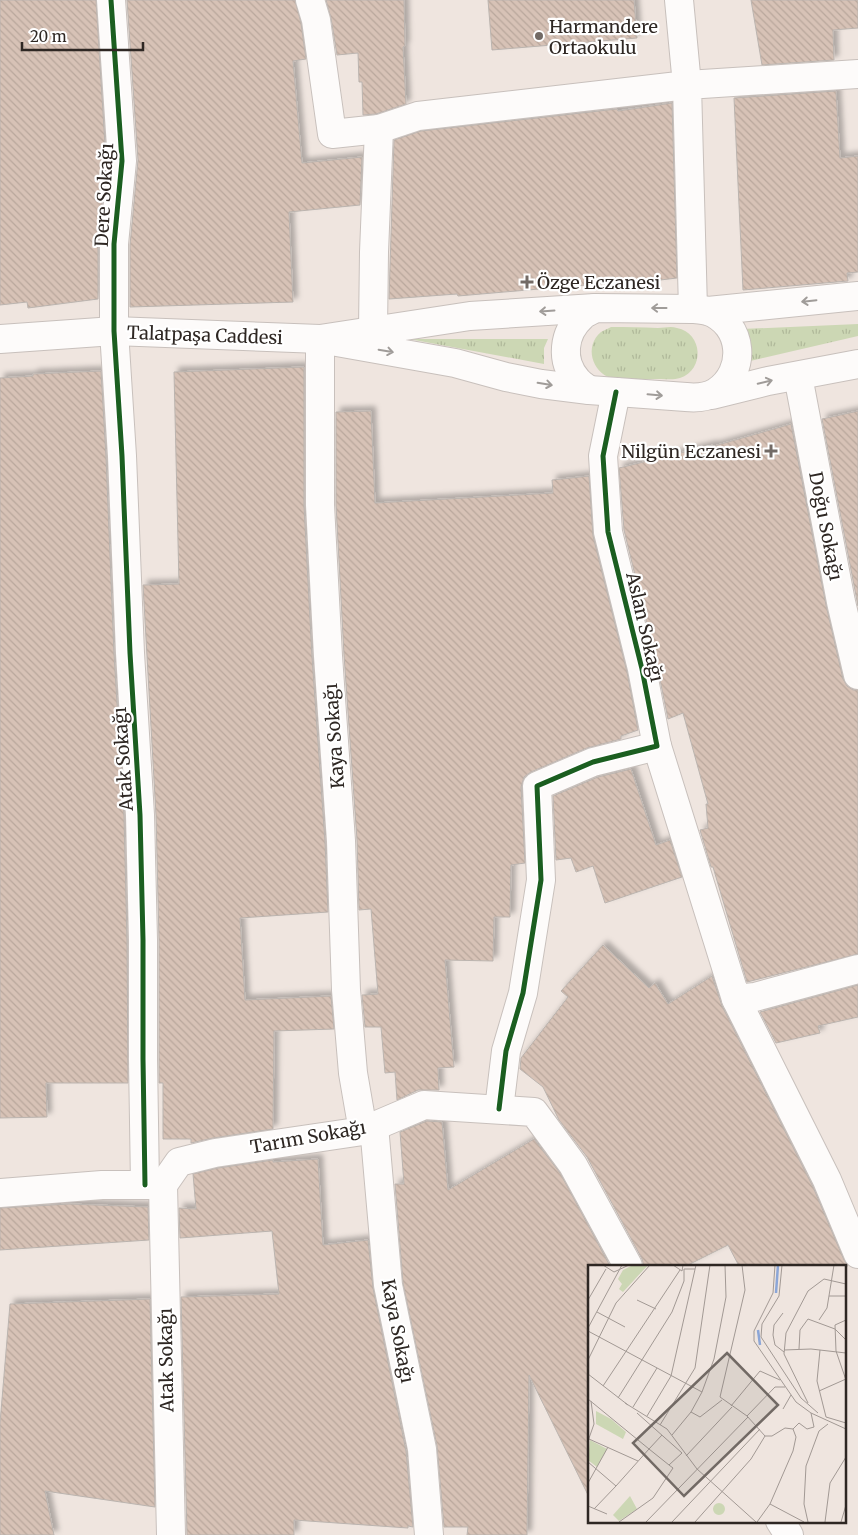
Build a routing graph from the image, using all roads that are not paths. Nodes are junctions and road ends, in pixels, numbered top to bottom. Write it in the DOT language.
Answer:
graph roads {
  1 [pos="111,0"];
  2 [pos="310,0"];
  3 [pos="679,0"];
  4 [pos="858,74"];
  5 [pos="687,85"];
  6 [pos="379,129"];
  7 [pos="858,296"];
  8 [pos="595,308"];
  9 [pos="700,310"];
  10 [pos="114,331"];
  11 [pos="373,332"];
  12 [pos="0,339"];
  13 [pos="320,340"];
  14 [pos="858,364"];
  15 [pos="798,376"];
  16 [pos="589,390"];
  17 [pos="616,392"];
  18 [pos="700,398"];
  19 [pos="858,675"];
  20 [pos="657,746"];
  21 [pos="858,969"];
  22 [pos="736,999"];
  23 [pos="499,1109"];
  24 [pos="368,1129"];
  25 [pos="154,1185"];
  26 [pos="0,1193"];
  27 [pos="858,1254"];
  28 [pos="627,1265"];
  29 [pos="781,1522"];
  30 [pos="170,1535"];
  31 [pos="429,1535"];
  32 [pos="789,1535"];
  1 -- 10 [label="street, Dere Sokağı"];
  2 -- 6 [label="street"];
  3 -- 5 [label="street"];
  4 -- 5 [label="street"];
  5 -- 6 [label="street"];
  5 -- 9 [label="street"];
  6 -- 11 [label="street"];
  7 -- 9 [label="street, one-way"];
  9 -- 8 [label="street, Talatpaşa Caddesi, one-way"];
  8 -- 11 [label="street, Talatpaşa Caddesi, one-way"];
  8 -- 16 [label="street"];
  9 -- 18 [label="street"];
  10 -- 12 [label="street, Talatpaşa Caddesi"];
  10 -- 13 [label="street, Talatpaşa Caddesi"];
  10 -- 25 [label="street, Atak Sokağı"];
  11 -- 13 [label="street, Talatpaşa Caddesi"];
  13 -- 16 [label="street, Talatpaşa Caddesi, one-way"];
  13 -- 24 [label="street, Kaya Sokağı"];
  14 -- 15 [label="street"];
  18 -- 15 [label="street, one-way"];
  15 -- 19 [label="street, Doğu Sokağı"];
  16 -- 17 [label="street, Talatpaşa Caddesi"];
  17 -- 18 [label="street, Talatpaşa Caddesi, one-way"];
  17 -- 20 [label="street, Aslan Sokağı"];
  20 -- 22 [label="street, Aslan Sokağı"];
  20 -- 23 [label="street"];
  21 -- 22 [label="street"];
  22 -- 27 [label="street, Aslan Sokağı"];
  23 -- 24 [label="street, Tarım Sokağı"];
  23 -- 28 [label="street, Tarım Sokağı"];
  24 -- 25 [label="street, Tarım Sokağı"];
  24 -- 31 [label="street, Kaya Sokağı"];
  25 -- 26 [label="street"];
  25 -- 30 [label="street, Atak Sokağı"];
  29 -- 32 [label="street"];
}
